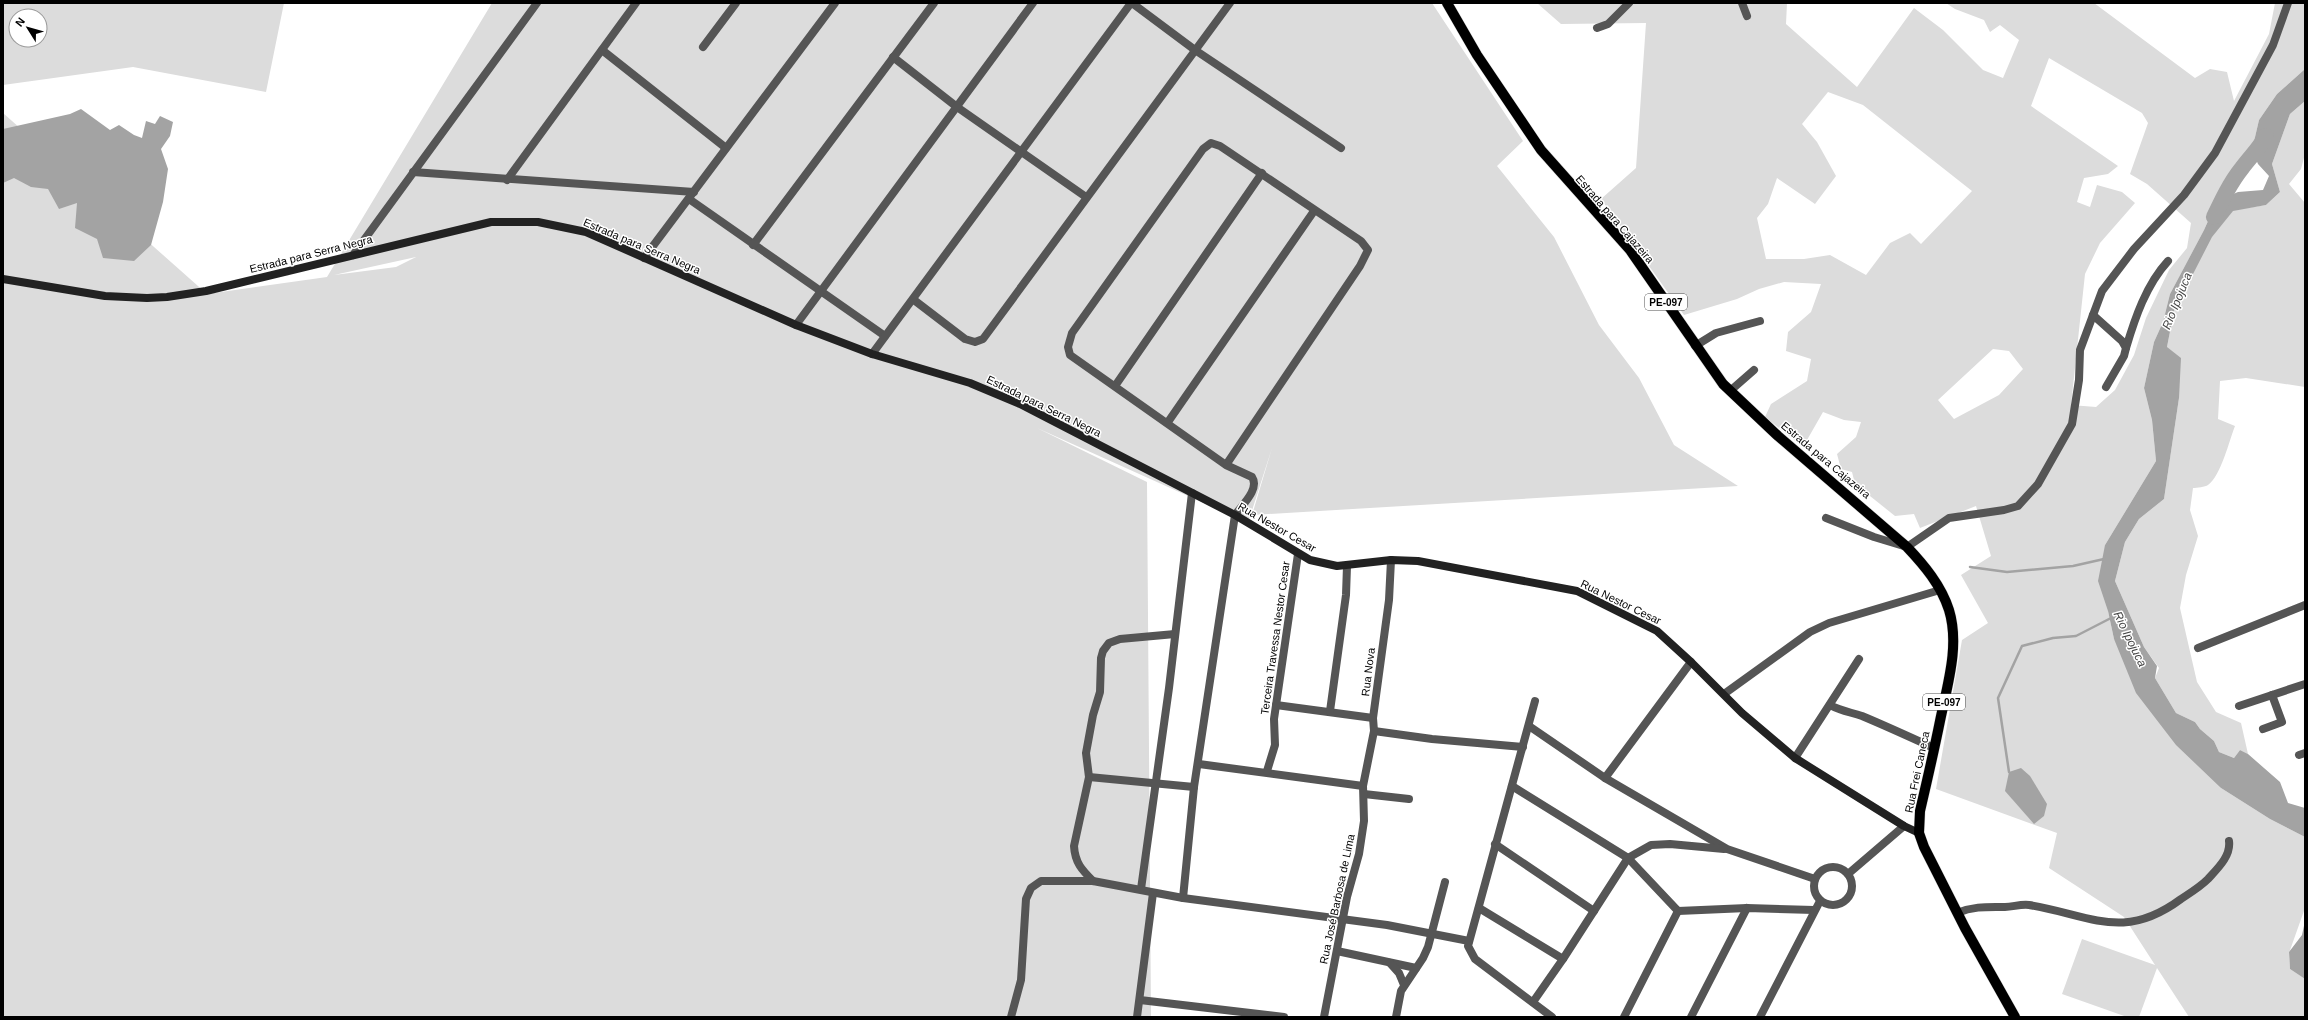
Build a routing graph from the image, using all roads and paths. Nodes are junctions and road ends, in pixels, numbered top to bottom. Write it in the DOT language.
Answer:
graph roads {
  1 [pos="537,3"];
  2 [pos="636,3"];
  3 [pos="736,3"];
  4 [pos="835,3"];
  5 [pos="934,3"];
  6 [pos="1033,3"];
  7 [pos="1132,3"];
  8 [pos="1230,3"];
  9 [pos="1447,3"];
  10 [pos="1629,3"];
  11 [pos="1742,3"];
  12 [pos="2288,3"];
  13 [pos="1747,16"];
  14 [pos="1597,28"];
  15 [pos="703,47"];
  16 [pos="602,50"];
  17 [pos="1195,50"];
  18 [pos="893,57"];
  19 [pos="957,107"];
  20 [pos="726,148"];
  21 [pos="1341,148"];
  22 [pos="1021,153"];
  23 [pos="413,172"];
  24 [pos="1262,174"];
  25 [pos="507,180"];
  26 [pos="694,192"];
  27 [pos="1086,197"];
  28 [pos="689,199"];
  29 [pos="1314,211"];
  30 [pos="753,245"];
  31 [pos="353,255"];
  32 [pos="644,258"];
  33 [pos="2168,261"];
  34 [pos="3,279"];
  35 [pos="821,291"];
  36 [pos="914,300"];
  37 [pos="2093,315"];
  38 [pos="1760,321"];
  39 [pos="796,325"];
  40 [pos="885,336"];
  41 [pos="1695,346"];
  42 [pos="2126,348"];
  43 [pos="872,354"];
  44 [pos="1754,370"];
  45 [pos="1115,386"];
  46 [pos="2106,387"];
  47 [pos="1730,391"];
  48 [pos="1168,422"];
  49 [pos="1226,464"];
  50 [pos="1192,493"];
  51 [pos="1235,515"];
  52 [pos="1826,518"];
  53 [pos="1907,546"];
  54 [pos="1298,554"];
  55 [pos="1392,560"];
  56 [pos="1347,566"];
  57 [pos="1927,570"];
  58 [pos="1940,590"];
  59 [pos="2305,605"];
  60 [pos="1175,634"];
  61 [pos="2198,648"];
  62 [pos="1859,659"];
  63 [pos="1691,662"];
  64 [pos="2305,684"];
  65 [pos="1724,694"];
  66 [pos="2272,695"];
  67 [pos="1535,702"];
  68 [pos="1276,704"];
  69 [pos="1830,705"];
  70 [pos="2239,706"];
  71 [pos="1330,710"];
  72 [pos="1373,718"];
  73 [pos="1529,726"];
  74 [pos="2263,729"];
  75 [pos="1374,731"];
  76 [pos="1523,747"];
  77 [pos="1934,748"];
  78 [pos="1795,758"];
  79 [pos="1199,764"];
  80 [pos="1267,772"];
  81 [pos="1089,777"];
  82 [pos="1605,778"];
  83 [pos="1157,782"];
  84 [pos="1512,786"];
  85 [pos="1194,787"];
  86 [pos="1364,790"];
  87 [pos="1409,799"];
  88 [pos="1904,826"];
  89 [pos="1919,833"];
  90 [pos="2229,841"];
  91 [pos="1495,844"];
  92 [pos="1727,849"];
  93 [pos="1628,858"];
  94 [pos="1848,874"];
  95 [pos="1814,879"];
  96 [pos="1093,882"];
  97 [pos="1445,882"];
  98 [pos="1141,889"];
  99 [pos="1153,893"];
  100 [pos="1183,898"];
  101 [pos="1820,901"];
  102 [pos="1479,908"];
  103 [pos="1747,908"];
  104 [pos="1814,910"];
  105 [pos="1594,911"];
  106 [pos="1678,911"];
  107 [pos="1958,913"];
  108 [pos="1344,918"];
  109 [pos="1431,934"];
  110 [pos="1469,941"];
  111 [pos="1337,951"];
  112 [pos="1564,959"];
  113 [pos="1390,963"];
  114 [pos="1416,968"];
  115 [pos="1404,985"];
  116 [pos="1140,1000"];
  117 [pos="1533,1002"];
  118 [pos="1011,1017"];
  119 [pos="1137,1017"];
  120 [pos="1284,1017"];
  121 [pos="1324,1017"];
  122 [pos="1396,1017"];
  123 [pos="1552,1017"];
  124 [pos="1624,1017"];
  125 [pos="1691,1017"];
  126 [pos="1760,1017"];
  127 [pos="2015,1017"];
  1 -- 23 [label="street"];
  2 -- 16 [label="street"];
  3 -- 15 [label="street"];
  4 -- 20 [label="street"];
  5 -- 18 [label="street"];
  6 -- 19 [label="street"];
  7 -- 17 [label="street"];
  7 -- 22 [label="street"];
  8 -- 17 [label="street"];
  9 -- 41 [label="main road, Estrada para Cajazeira / PE-097"];
  10 -- 14 [label="street"];
  11 -- 13 [label="street"];
  12 -- 37 [label="street"];
  16 -- 20 [label="street"];
  16 -- 25 [label="street"];
  17 -- 21 [label="street"];
  17 -- 27 [label="street"];
  18 -- 19 [label="street"];
  18 -- 30 [label="street"];
  19 -- 22 [label="street"];
  19 -- 35 [label="street"];
  20 -- 26 [label="street"];
  22 -- 27 [label="street"];
  22 -- 36 [label="street"];
  23 -- 25 [label="street"];
  23 -- 31 [label="street"];
  24 -- 29 [label="street"];
  24 -- 45 [label="street"];
  24 -- 45 [label="street"];
  25 -- 26 [label="street"];
  26 -- 28 [label="street"];
  27 -- 36 [label="street"];
  28 -- 30 [label="street"];
  28 -- 32 [label="street"];
  29 -- 48 [label="street"];
  29 -- 49 [label="street"];
  30 -- 35 [label="street"];
  31 -- 32 [label="street, Estrada para Serra Negra"];
  31 -- 34 [label="street, Estrada para Serra Negra"];
  32 -- 39 [label="street, Estrada para Serra Negra"];
  33 -- 42 [label="street"];
  35 -- 39 [label="street"];
  35 -- 40 [label="street"];
  36 -- 40 [label="street"];
  37 -- 42 [label="street"];
  37 -- 53 [label="street"];
  38 -- 41 [label="street"];
  39 -- 43 [label="street, Estrada para Serra Negra"];
  40 -- 43 [label="street"];
  41 -- 47 [label="main road, Estrada para Cajazeira / PE-097"];
  42 -- 46 [label="street"];
  43 -- 50 [label="street, Estrada para Serra Negra"];
  44 -- 47 [label="street"];
  45 -- 48 [label="street"];
  47 -- 53 [label="main road, Estrada para Cajazeira / PE-097"];
  48 -- 49 [label="street"];
  49 -- 51 [label="street"];
  50 -- 51 [label="street, Rua Nestor Cesar"];
  50 -- 60 [label="street"];
  51 -- 54 [label="street, Rua Nestor Cesar"];
  51 -- 79 [label="street"];
  52 -- 53 [label="street"];
  53 -- 57 [label="main road, Estrada para Cajazeira / PE-097"];
  54 -- 56 [label="street, Rua Nestor Cesar"];
  54 -- 68 [label="street, Terceira Travessa Nestor Cesar"];
  55 -- 56 [label="street, Rua Nestor Cesar"];
  55 -- 63 [label="street, Rua Nestor Cesar"];
  55 -- 72 [label="street, Rua Nova"];
  56 -- 71 [label="street"];
  57 -- 58 [label="main road, Rua Frei Caneca / PE-097"];
  58 -- 65 [label="street"];
  58 -- 77 [label="main road, Rua Frei Caneca / PE-097"];
  59 -- 61 [label="street"];
  60 -- 81 [label="street"];
  60 -- 83 [label="street"];
  62 -- 69 [label="street"];
  63 -- 65 [label="street, Rua Nestor Cesar"];
  63 -- 82 [label="street"];
  64 -- 66 [label="street"];
  65 -- 78 [label="street, Rua Nestor Cesar"];
  66 -- 70 [label="street"];
  66 -- 74 [label="street"];
  67 -- 73 [label="street"];
  68 -- 71 [label="street"];
  68 -- 80 [label="street, Terceira Travessa Nestor Cesar"];
  69 -- 77 [label="street"];
  69 -- 78 [label="street"];
  71 -- 72 [label="street"];
  72 -- 75 [label="street, Rua Nova"];
  73 -- 76 [label="street"];
  73 -- 82 [label="street"];
  75 -- 76 [label="street"];
  75 -- 86 [label="street, Rua Nova"];
  76 -- 84 [label="street"];
  77 -- 89 [label="main road, Rua Frei Caneca / PE-097"];
  78 -- 88 [label="street, Rua Nestor Cesar"];
  79 -- 80 [label="street"];
  79 -- 85 [label="street"];
  80 -- 86 [label="street"];
  81 -- 83 [label="street"];
  81 -- 96 [label="street"];
  82 -- 92 [label="street"];
  83 -- 85 [label="street"];
  83 -- 98 [label="street"];
  84 -- 91 [label="street"];
  84 -- 93 [label="street"];
  85 -- 100 [label="street"];
  86 -- 87 [label="street"];
  86 -- 108 [label="street, Rua José Barbosa de Lima"];
  88 -- 89 [label="street, Rua Nestor Cesar"];
  88 -- 94 [label="street"];
  89 -- 107 [label="main road, Rua Frei Caneca / PE-097"];
  90 -- 107 [label="street"];
  91 -- 102 [label="street"];
  91 -- 105 [label="street"];
  92 -- 93 [label="street"];
  92 -- 95 [label="street"];
  93 -- 105 [label="street"];
  93 -- 106 [label="street"];
  94 -- 95 [label="street"];
  94 -- 101 [label="street"];
  95 -- 101 [label="street"];
  96 -- 98 [label="street"];
  96 -- 118 [label="street"];
  97 -- 109 [label="street"];
  98 -- 99 [label="street"];
  99 -- 100 [label="street"];
  99 -- 116 [label="street"];
  100 -- 108 [label="street"];
  101 -- 104 [label="street"];
  102 -- 110 [label="street"];
  102 -- 112 [label="street"];
  103 -- 104 [label="street"];
  103 -- 106 [label="street"];
  103 -- 125 [label="street"];
  104 -- 126 [label="street"];
  105 -- 112 [label="street"];
  106 -- 124 [label="street"];
  107 -- 127 [label="main road, Rua Frei Caneca / PE-097"];
  108 -- 109 [label="street"];
  108 -- 111 [label="street, Rua José Barbosa de Lima"];
  109 -- 110 [label="street"];
  109 -- 114 [label="street"];
  110 -- 117 [label="street"];
  111 -- 113 [label="street"];
  111 -- 121 [label="street, Rua José Barbosa de Lima"];
  112 -- 117 [label="street"];
  113 -- 114 [label="street"];
  113 -- 115 [label="street"];
  114 -- 115 [label="street"];
  115 -- 122 [label="street"];
  116 -- 119 [label="street"];
  116 -- 120 [label="street"];
  117 -- 123 [label="street"];
}
